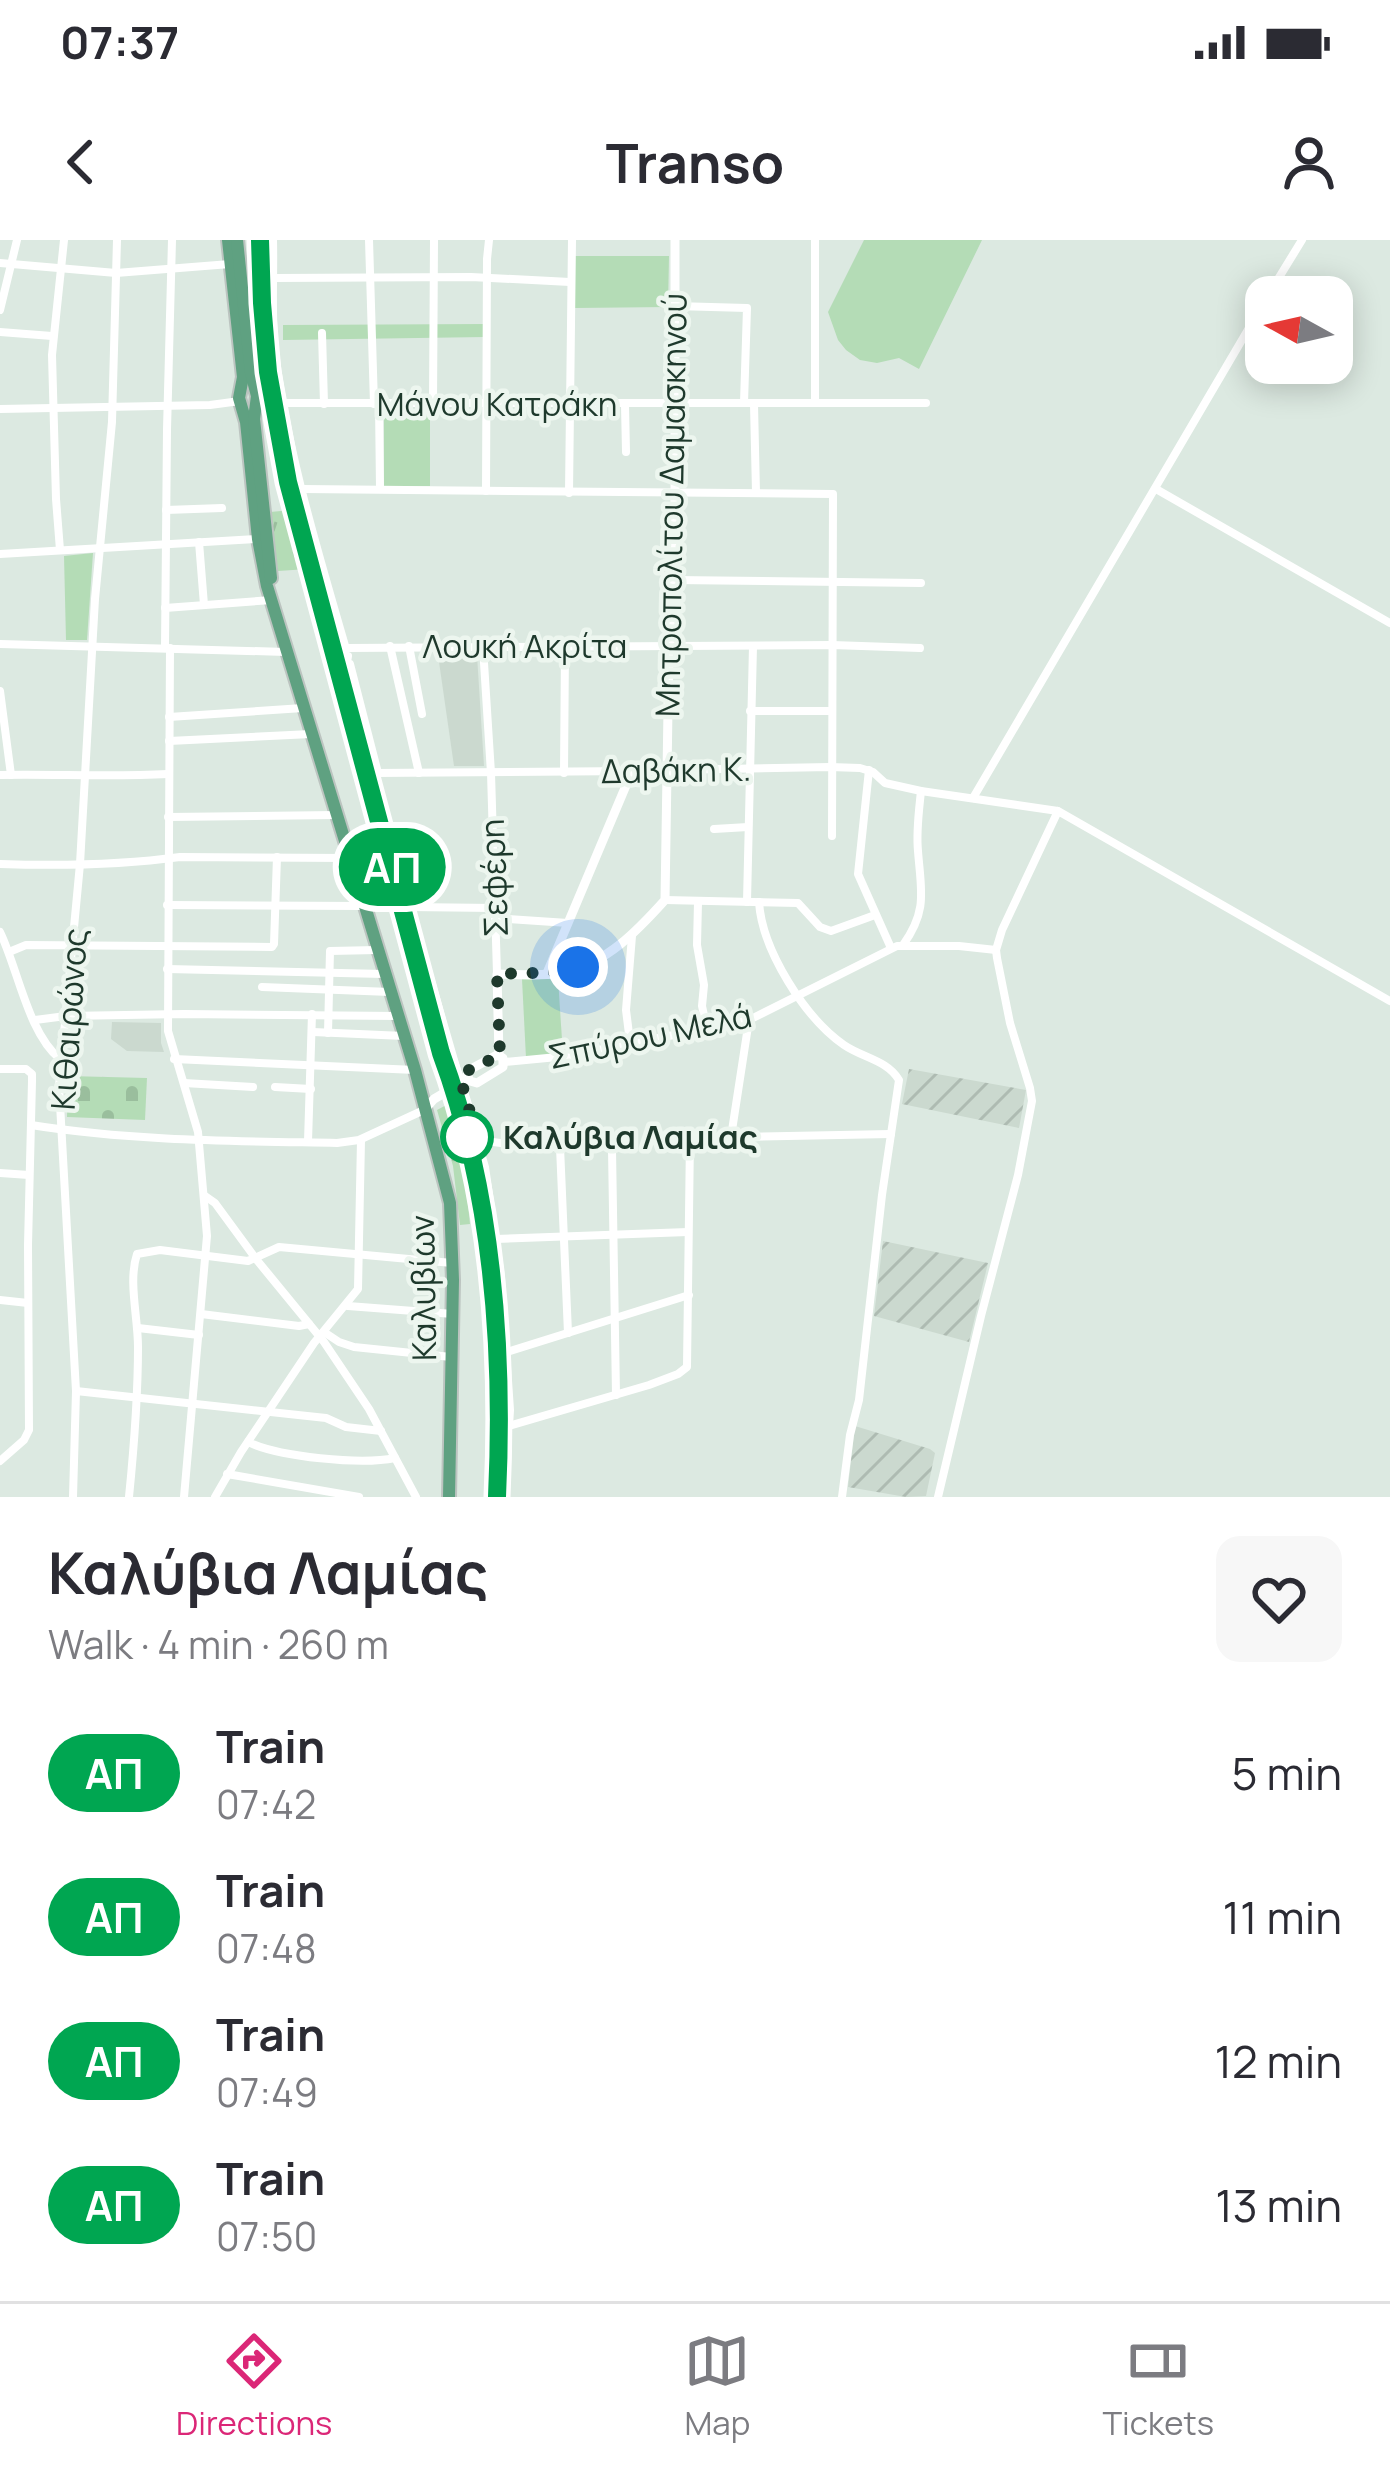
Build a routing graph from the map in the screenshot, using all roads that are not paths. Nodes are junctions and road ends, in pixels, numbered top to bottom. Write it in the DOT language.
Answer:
graph roads {
  1 [pos="16,240"];
  2 [pos="64,240"];
  3 [pos="117,240"];
  4 [pos="172,240"];
  5 [pos="232,240"];
  6 [pos="273,240"];
  7 [pos="369,240"];
  8 [pos="434,240"];
  9 [pos="489,240"];
  10 [pos="572,240"];
  11 [pos="675,240"];
  12 [pos="815,240"];
  13 [pos="1303,240"];
  14 [pos="6,263"];
  15 [pos="230,264"];
  16 [pos="60,268"];
  17 [pos="171,269"];
  18 [pos="116,273"];
  19 [pos="1281,276"];
  20 [pos="274,278"];
  21 [pos="370,278"];
  22 [pos="434,278"];
  23 [pos="487,278"];
  24 [pos="570,282"];
  25 [pos="675,306"];
  26 [pos="0,310"];
  27 [pos="0,332"];
  28 [pos="322,333"];
  29 [pos="52,336"];
  30 [pos="1245,336"];
  31 [pos="247,398"];
  32 [pos="284,403"];
  33 [pos="926,403"];
  34 [pos="324,404"];
  35 [pos="376,404"];
  36 [pos="434,404"];
  37 [pos="485,404"];
  38 [pos="625,404"];
  39 [pos="675,404"];
  40 [pos="749,404"];
  41 [pos="815,404"];
  42 [pos="569,405"];
  43 [pos="112,406"];
  44 [pos="167,406"];
  45 [pos="53,407"];
  46 [pos="0,409"];
  47 [pos="626,452"];
  48 [pos="302,489"];
  49 [pos="380,489"];
  50 [pos="1156,489"];
  51 [pos="486,491"];
  52 [pos="675,492"];
  53 [pos="569,493"];
  54 [pos="756,493"];
  55 [pos="222,508"];
  56 [pos="166,511"];
  57 [pos="258,538"];
  58 [pos="200,542"];
  59 [pos="166,544"];
  60 [pos="100,548"];
  61 [pos="60,550"];
  62 [pos="0,554"];
  63 [pos="674,580"];
  64 [pos="834,581"];
  65 [pos="921,583"];
  66 [pos="272,600"];
  67 [pos="204,605"];
  68 [pos="166,608"];
  69 [pos="1390,622"];
  70 [pos="0,644"];
  71 [pos="832,645"];
  72 [pos="93,646"];
  73 [pos="390,646"];
  74 [pos="409,646"];
  75 [pos="483,646"];
  76 [pos="669,646"];
  77 [pos="753,646"];
  78 [pos="565,647"];
  79 [pos="168,648"];
  80 [pos="920,648"];
  81 [pos="286,652"];
  82 [pos="347,652"];
  83 [pos="0,691"];
  84 [pos="303,708"];
  85 [pos="751,711"];
  86 [pos="830,711"];
  87 [pos="422,714"];
  88 [pos="169,717"];
  89 [pos="310,734"];
  90 [pos="169,741"];
  91 [pos="830,766"];
  92 [pos="748,768"];
  93 [pos="666,770"];
  94 [pos="869,770"];
  95 [pos="634,771"];
  96 [pos="564,772"];
  97 [pos="375,773"];
  98 [pos="419,773"];
  99 [pos="490,773"];
  100 [pos="87,774"];
  101 [pos="169,774"];
  102 [pos="5,775"];
  103 [pos="921,791"];
  104 [pos="973,798"];
  105 [pos="1058,811"];
  106 [pos="336,815"];
  107 [pos="168,817"];
  108 [pos="748,827"];
  109 [pos="714,829"];
  110 [pos="832,836"];
  111 [pos="278,857"];
  112 [pos="349,858"];
  113 [pos="168,859"];
  114 [pos="0,864"];
  115 [pos="80,865"];
  116 [pos="665,900"];
  117 [pos="698,902"];
  118 [pos="747,902"];
  119 [pos="759,902"];
  120 [pos="167,905"];
  121 [pos="277,906"];
  122 [pos="364,906"];
  123 [pos="408,908"];
  124 [pos="495,913"];
  125 [pos="875,915"];
  126 [pos="568,923"];
  127 [pos="0,932"];
  128 [pos="632,936"];
  129 [pos="73,945"];
  130 [pos="903,945"];
  131 [pos="167,947"];
  132 [pos="891,948"];
  133 [pos="377,950"];
  134 [pos="996,950"];
  135 [pos="9,952"];
  136 [pos="167,969"];
  137 [pos="330,973"];
  138 [pos="547,973"];
  139 [pos="385,974"];
  140 [pos="497,974"];
  141 [pos="262,988"];
  142 [pos="329,990"];
  143 [pos="390,992"];
  144 [pos="799,995"];
  145 [pos="1390,1001"];
  146 [pos="312,1014"];
  147 [pos="329,1014"];
  148 [pos="66,1016"];
  149 [pos="167,1016"];
  150 [pos="398,1016"];
  151 [pos="35,1020"];
  152 [pos="749,1020"];
  153 [pos="707,1029"];
  154 [pos="313,1032"];
  155 [pos="328,1033"];
  156 [pos="404,1036"];
  157 [pos="630,1042"];
  158 [pos="60,1059"];
  159 [pos="174,1059"];
  160 [pos="502,1059"];
  161 [pos="312,1065"];
  162 [pos="0,1069"];
  163 [pos="415,1070"];
  164 [pos="465,1082"];
  165 [pos="184,1083"];
  166 [pos="274,1087"];
  167 [pos="253,1088"];
  168 [pos="311,1089"];
  169 [pos="426,1108"];
  170 [pos="31,1125"];
  171 [pos="61,1130"];
  172 [pos="891,1134"];
  173 [pos="730,1136"];
  174 [pos="200,1138"];
  175 [pos="361,1140"];
  176 [pos="478,1140"];
  177 [pos="308,1142"];
  178 [pos="560,1147"];
  179 [pos="0,1173"];
  180 [pos="29,1175"];
  181 [pos="205,1196"];
  182 [pos="688,1232"];
  183 [pos="614,1233"];
  184 [pos="563,1235"];
  185 [pos="496,1239"];
  186 [pos="359,1255"];
  187 [pos="207,1257"];
  188 [pos="256,1259"];
  189 [pos="454,1264"];
  190 [pos="688,1295"];
  191 [pos="0,1300"];
  192 [pos="28,1303"];
  193 [pos="346,1306"];
  194 [pos="201,1314"];
  195 [pos="453,1314"];
  196 [pos="615,1319"];
  197 [pos="309,1324"];
  198 [pos="138,1328"];
  199 [pos="568,1333"];
  200 [pos="322,1334"];
  201 [pos="199,1335"];
  202 [pos="507,1352"];
  203 [pos="452,1357"];
  204 [pos="76,1391"];
  205 [pos="616,1395"];
  206 [pos="138,1398"];
  207 [pos="194,1403"];
  208 [pos="268,1410"];
  209 [pos="509,1426"];
  210 [pos="381,1431"];
  211 [pos="248,1442"];
  212 [pos="395,1458"];
  213 [pos="0,1461"];
  214 [pos="227,1474"];
  215 [pos="73,1497"];
  216 [pos="128,1497"];
  217 [pos="184,1497"];
  218 [pos="215,1497"];
  219 [pos="359,1497"];
  220 [pos="416,1497"];
  221 [pos="448,1497"];
  222 [pos="505,1497"];
  223 [pos="842,1497"];
  224 [pos="938,1497"];
  1 -- 14 [label="street"];
  2 -- 16 [label="street"];
  3 -- 18 [label="street, Κιθαιρώνος"];
  4 -- 17 [label="street"];
  5 -- 15 [label="main road, Καλυβίων"];
  5 -- 31 [label="main road, Καλυβίων"];
  6 -- 20 [label="street"];
  7 -- 21 [label="street"];
  8 -- 22 [label="street"];
  9 -- 23 [label="street"];
  10 -- 24 [label="street"];
  11 -- 25 [label="street, Μητροπολίτου Δαμασκηνού"];
  12 -- 41 [label="street"];
  13 -- 19 [label="street"];
  14 -- 16 [label="street"];
  14 -- 26 [label="street"];
  15 -- 17 [label="street"];
  15 -- 31 [label="main road, Καλυβίων"];
  16 -- 18 [label="street"];
  16 -- 29 [label="street"];
  17 -- 18 [label="street"];
  17 -- 44 [label="street"];
  18 -- 43 [label="street, Κιθαιρώνος"];
  20 -- 21 [label="street"];
  20 -- 32 [label="street"];
  21 -- 22 [label="street"];
  21 -- 35 [label="street"];
  22 -- 23 [label="street"];
  22 -- 36 [label="street"];
  23 -- 24 [label="street"];
  23 -- 37 [label="street"];
  24 -- 42 [label="street"];
  25 -- 39 [label="street, Μητροπολίτου Δαμασκηνού"];
  25 -- 40 [label="street"];
  27 -- 29 [label="street"];
  28 -- 34 [label="street"];
  29 -- 45 [label="street"];
  30 -- 50 [label="street"];
  31 -- 44 [label="street"];
  31 -- 57 [label="main road, Καλυβίων"];
  31 -- 66 [label="main road, Καλυβίων"];
  32 -- 34 [label="street, Μάνου Κατράκη"];
  32 -- 48 [label="street"];
  33 -- 41 [label="street, Μάνου Κατράκη"];
  34 -- 35 [label="street, Μάνου Κατράκη"];
  35 -- 36 [label="street, Μάνου Κατράκη"];
  35 -- 49 [label="street"];
  36 -- 37 [label="street, Μάνου Κατράκη"];
  37 -- 42 [label="street, Μάνου Κατράκη"];
  37 -- 51 [label="street"];
  38 -- 39 [label="street, Μάνου Κατράκη"];
  38 -- 42 [label="street, Μάνου Κατράκη"];
  38 -- 47 [label="street"];
  39 -- 40 [label="street, Μάνου Κατράκη"];
  39 -- 52 [label="street, Μητροπολίτου Δαμασκηνού"];
  40 -- 41 [label="street, Μάνου Κατράκη"];
  40 -- 54 [label="street"];
  42 -- 53 [label="street"];
  43 -- 44 [label="street"];
  43 -- 45 [label="street"];
  43 -- 60 [label="street, Κιθαιρώνος"];
  44 -- 56 [label="street"];
  45 -- 46 [label="street"];
  45 -- 61 [label="street"];
  48 -- 49 [label="street"];
  48 -- 82 [label="street"];
  49 -- 51 [label="street"];
  50 -- 69 [label="street"];
  50 -- 104 [label="street"];
  51 -- 53 [label="street"];
  52 -- 53 [label="street"];
  52 -- 54 [label="street"];
  52 -- 63 [label="street, Μητροπολίτου Δαμασκηνού"];
  54 -- 64 [label="street"];
  55 -- 56 [label="street"];
  56 -- 59 [label="street"];
  57 -- 58 [label="street"];
  57 -- 66 [label="main road, Καλυβίων"];
  58 -- 59 [label="street"];
  58 -- 67 [label="street"];
  59 -- 60 [label="street"];
  59 -- 68 [label="street"];
  60 -- 61 [label="street"];
  60 -- 72 [label="street, Κιθαιρώνος"];
  61 -- 62 [label="street"];
  63 -- 64 [label="street"];
  63 -- 76 [label="street, Μητροπολίτου Δαμασκηνού"];
  64 -- 65 [label="street"];
  64 -- 71 [label="street"];
  66 -- 67 [label="street"];
  66 -- 81 [label="main road, Καλυβίων"];
  67 -- 68 [label="street"];
  68 -- 79 [label="street"];
  70 -- 72 [label="street"];
  71 -- 77 [label="street, Λουκή Ακρίτα"];
  71 -- 80 [label="street, Λουκή Ακρίτα"];
  71 -- 86 [label="street"];
  72 -- 79 [label="street"];
  72 -- 100 [label="street, Κιθαιρώνος"];
  73 -- 74 [label="street, Λουκή Ακρίτα"];
  73 -- 82 [label="street, Λουκή Ακρίτα"];
  73 -- 98 [label="street"];
  74 -- 75 [label="street, Λουκή Ακρίτα"];
  74 -- 87 [label="street"];
  75 -- 78 [label="street, Λουκή Ακρίτα"];
  75 -- 99 [label="street, Σεφέρη"];
  76 -- 77 [label="street, Λουκή Ακρίτα"];
  76 -- 78 [label="street, Λουκή Ακρίτα"];
  76 -- 93 [label="street, Μητροπολίτου Δαμασκηνού"];
  77 -- 85 [label="street"];
  78 -- 96 [label="street"];
  79 -- 81 [label="street"];
  79 -- 88 [label="street"];
  81 -- 84 [label="main road, Καλυβίων"];
  82 -- 97 [label="street"];
  83 -- 102 [label="street"];
  84 -- 88 [label="street"];
  84 -- 89 [label="main road, Καλυβίων"];
  85 -- 86 [label="street"];
  85 -- 92 [label="street"];
  86 -- 91 [label="street"];
  88 -- 90 [label="street"];
  89 -- 90 [label="street"];
  89 -- 106 [label="main road, Καλυβίων"];
  90 -- 101 [label="street"];
  91 -- 92 [label="street, Δαβάκη Κ."];
  91 -- 94 [label="street, Δαβάκη Κ."];
  91 -- 110 [label="street"];
  92 -- 93 [label="street, Δαβάκη Κ."];
  92 -- 108 [label="street"];
  93 -- 95 [label="street, Δαβάκη Κ."];
  93 -- 116 [label="street, Μητροπολίτου Δαμασκηνού"];
  94 -- 103 [label="street, Δαβάκη Κ."];
  94 -- 125 [label="street"];
  95 -- 96 [label="street, Δαβάκη Κ."];
  95 -- 126 [label="street"];
  96 -- 99 [label="street, Δαβάκη Κ."];
  97 -- 98 [label="street, Δαβάκη Κ."];
  97 -- 123 [label="street"];
  98 -- 99 [label="street, Δαβάκη Κ."];
  99 -- 124 [label="street, Σεφέρη"];
  100 -- 101 [label="street"];
  100 -- 102 [label="street"];
  100 -- 115 [label="street, Κιθαιρώνος"];
  101 -- 107 [label="street"];
  103 -- 104 [label="street, Δαβάκη Κ."];
  103 -- 130 [label="street"];
  104 -- 105 [label="street, Δαβάκη Κ."];
  105 -- 134 [label="street"];
  105 -- 145 [label="street"];
  106 -- 107 [label="street"];
  106 -- 112 [label="main road, Καλυβίων"];
  107 -- 113 [label="street"];
  108 -- 109 [label="street"];
  108 -- 118 [label="street"];
  111 -- 112 [label="street"];
  111 -- 113 [label="street"];
  111 -- 121 [label="street"];
  112 -- 122 [label="main road, Καλυβίων"];
  113 -- 115 [label="street"];
  113 -- 120 [label="street"];
  114 -- 115 [label="street"];
  115 -- 129 [label="street, Κιθαιρώνος"];
  116 -- 117 [label="street"];
  116 -- 128 [label="street"];
  117 -- 118 [label="street"];
  117 -- 153 [label="street"];
  118 -- 119 [label="street"];
  119 -- 125 [label="street"];
  119 -- 144 [label="street"];
  120 -- 121 [label="street"];
  120 -- 131 [label="street"];
  121 -- 122 [label="street"];
  121 -- 131 [label="street"];
  122 -- 133 [label="main road, Καλυβίων"];
  123 -- 124 [label="street"];
  123 -- 164 [label="street"];
  124 -- 126 [label="street"];
  124 -- 140 [label="street, Σεφέρη"];
  125 -- 132 [label="street"];
  126 -- 138 [label="street"];
  127 -- 135 [label="street"];
  128 -- 138 [label="street"];
  128 -- 157 [label="street"];
  129 -- 131 [label="street"];
  129 -- 135 [label="street"];
  129 -- 148 [label="street, Κιθαιρώνος"];
  130 -- 132 [label="street, Σπύρου Μελά"];
  130 -- 134 [label="street, Σπύρου Μελά"];
  131 -- 136 [label="street"];
  132 -- 144 [label="street, Σπύρου Μελά"];
  133 -- 137 [label="street"];
  133 -- 139 [label="main road, Καλυβίων"];
  134 -- 224 [label="street"];
  135 -- 151 [label="street"];
  136 -- 137 [label="street"];
  136 -- 149 [label="street"];
  137 -- 139 [label="street"];
  137 -- 142 [label="street"];
  138 -- 140 [label="street"];
  139 -- 143 [label="main road, Καλυβίων"];
  140 -- 160 [label="street, Σεφέρη"];
  141 -- 142 [label="street"];
  142 -- 143 [label="street"];
  142 -- 147 [label="street"];
  143 -- 150 [label="main road, Καλυβίων"];
  144 -- 152 [label="street, Σπύρου Μελά"];
  144 -- 172 [label="street"];
  146 -- 147 [label="street"];
  146 -- 149 [label="street"];
  146 -- 154 [label="street"];
  147 -- 150 [label="street"];
  147 -- 155 [label="street"];
  148 -- 149 [label="street"];
  148 -- 151 [label="street"];
  148 -- 158 [label="street, Κιθαιρώνος"];
  149 -- 159 [label="street"];
  150 -- 156 [label="main road, Καλυβίων"];
  151 -- 158 [label="street"];
  152 -- 153 [label="street, Σπύρου Μελά"];
  152 -- 173 [label="street"];
  153 -- 157 [label="street, Σπύρου Μελά"];
  154 -- 155 [label="street"];
  154 -- 161 [label="street"];
  155 -- 156 [label="street"];
  156 -- 163 [label="main road, Καλυβίων"];
  157 -- 160 [label="street, Σπύρου Μελά"];
  158 -- 171 [label="street, Κιθαιρώνος"];
  159 -- 161 [label="street"];
  159 -- 165 [label="street"];
  160 -- 164 [label="street"];
  161 -- 163 [label="street"];
  161 -- 168 [label="street"];
  162 -- 170 [label="street"];
  163 -- 169 [label="main road, Καλυβίων"];
  164 -- 169 [label="street"];
  164 -- 176 [label="street"];
  165 -- 167 [label="street"];
  165 -- 174 [label="street"];
  166 -- 168 [label="street"];
  168 -- 177 [label="street"];
  169 -- 175 [label="street"];
  169 -- 189 [label="main road, Καλυβίων"];
  170 -- 171 [label="street"];
  170 -- 180 [label="street"];
  171 -- 174 [label="street"];
  171 -- 204 [label="street, Κιθαιρώνος"];
  172 -- 173 [label="street"];
  172 -- 223 [label="street"];
  173 -- 182 [label="street"];
  174 -- 177 [label="street"];
  174 -- 181 [label="street"];
  175 -- 177 [label="street"];
  175 -- 186 [label="street"];
  176 -- 178 [label="street"];
  176 -- 185 [label="street"];
  178 -- 183 [label="street"];
  178 -- 184 [label="street"];
  179 -- 180 [label="street"];
  180 -- 192 [label="street"];
  181 -- 187 [label="street"];
  181 -- 188 [label="street"];
  182 -- 183 [label="street"];
  182 -- 190 [label="street"];
  183 -- 184 [label="street"];
  183 -- 196 [label="street"];
  184 -- 185 [label="street"];
  184 -- 199 [label="street"];
  185 -- 202 [label="street"];
  186 -- 188 [label="street"];
  186 -- 189 [label="street"];
  186 -- 193 [label="street"];
  187 -- 188 [label="street"];
  187 -- 194 [label="street"];
  187 -- 198 [label="street"];
  188 -- 197 [label="street"];
  189 -- 195 [label="main road, Καλυβίων"];
  190 -- 196 [label="street"];
  190 -- 205 [label="street"];
  191 -- 192 [label="street"];
  192 -- 213 [label="street"];
  193 -- 195 [label="street"];
  193 -- 200 [label="street"];
  194 -- 197 [label="street"];
  194 -- 201 [label="street"];
  195 -- 203 [label="main road, Καλυβίων"];
  196 -- 199 [label="street"];
  196 -- 205 [label="street"];
  197 -- 200 [label="street"];
  198 -- 201 [label="street"];
  198 -- 206 [label="street"];
  199 -- 202 [label="street"];
  200 -- 203 [label="street"];
  200 -- 208 [label="street"];
  200 -- 210 [label="street"];
  201 -- 207 [label="street"];
  202 -- 209 [label="street"];
  203 -- 221 [label="main road, Καλυβίων"];
  204 -- 206 [label="street"];
  204 -- 215 [label="street, Κιθαιρώνος"];
  205 -- 209 [label="street"];
  206 -- 207 [label="street"];
  206 -- 216 [label="street"];
  207 -- 208 [label="street"];
  207 -- 217 [label="street"];
  208 -- 210 [label="street"];
  208 -- 211 [label="street"];
  209 -- 222 [label="street"];
  210 -- 212 [label="street"];
  211 -- 212 [label="street"];
  211 -- 214 [label="street"];
  212 -- 220 [label="street"];
  214 -- 218 [label="street"];
  214 -- 219 [label="street"];
}
